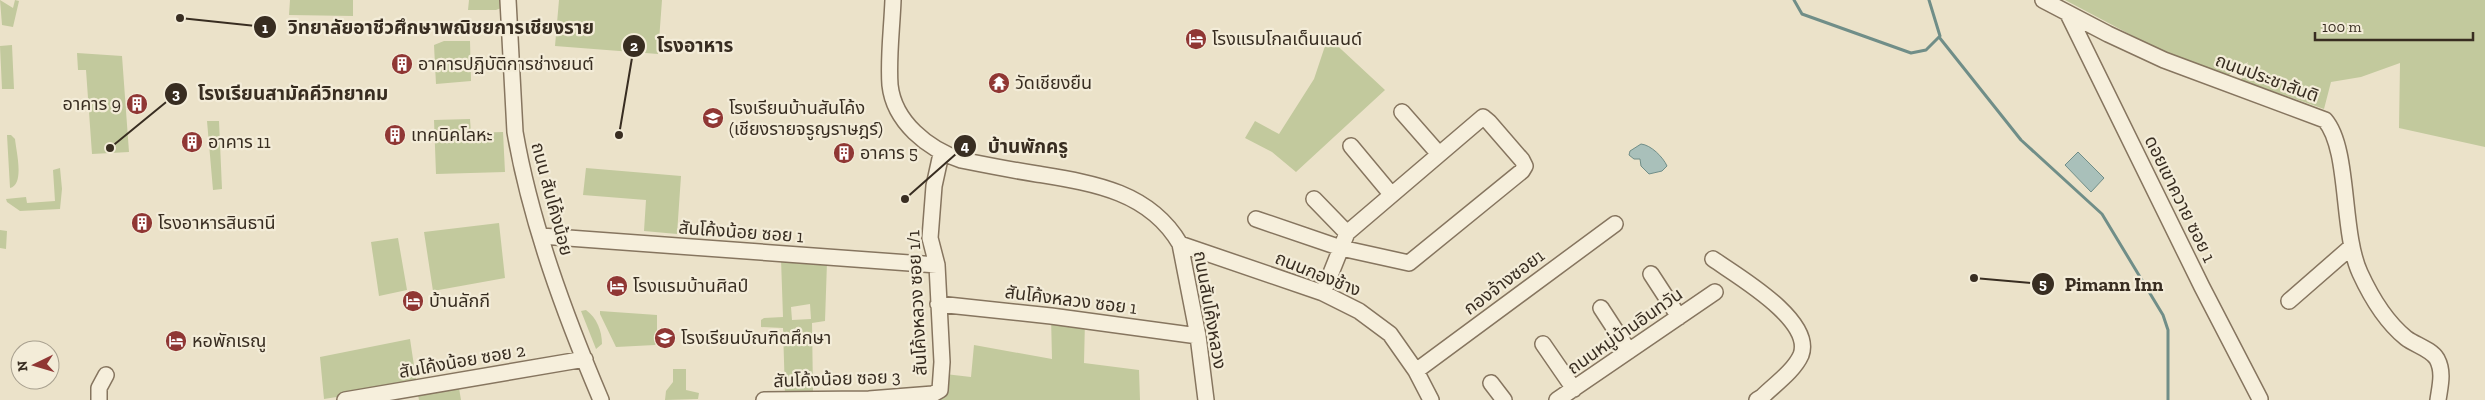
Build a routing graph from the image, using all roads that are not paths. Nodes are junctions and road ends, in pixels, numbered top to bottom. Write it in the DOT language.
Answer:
graph roads {
  1 [pos="508,0"];
  2 [pos="892,0"];
  3 [pos="2042,0"];
  4 [pos="2068,14"];
  5 [pos="1402,112"];
  6 [pos="1351,146"];
  7 [pos="1438,153"];
  8 [pos="941,154"];
  9 [pos="1391,194"];
  10 [pos="1314,200"];
  11 [pos="1256,219"];
  12 [pos="1615,224"];
  13 [pos="1347,233"];
  14 [pos="541,236"];
  15 [pos="1180,244"];
  16 [pos="2351,247"];
  17 [pos="1341,248"];
  18 [pos="1713,259"];
  19 [pos="937,265"];
  20 [pos="1651,274"];
  21 [pos="1715,292"];
  22 [pos="1323,293"];
  23 [pos="2289,301"];
  24 [pos="938,304"];
  25 [pos="1601,308"];
  26 [pos="1678,317"];
  27 [pos="1198,336"];
  28 [pos="1544,344"];
  29 [pos="1629,351"];
  30 [pos="585,359"];
  31 [pos="1416,371"];
  32 [pos="106,375"];
  33 [pos="1491,383"];
  34 [pos="1574,389"];
  35 [pos="940,390"];
  36 [pos="2260,399"];
  37 [pos="99,400"];
  38 [pos="345,400"];
  39 [pos="601,400"];
  40 [pos="764,400"];
  41 [pos="1206,400"];
  42 [pos="1431,400"];
  43 [pos="1504,400"];
  44 [pos="1558,400"];
  45 [pos="1757,400"];
  46 [pos="2438,400"];
  1 -- 14 [label="street, ถนน สันโค้งน้อย"];
  2 -- 8 [label="street, ถนนสันโค้งหลวง"];
  3 -- 4 [label="street, ถนนประชาสันติ"];
  4 -- 16 [label="street, ถนนประชาสันติ"];
  4 -- 36 [label="street, ดอยเขาควาย ซอย 1"];
  5 -- 7 [label="street"];
  6 -- 9 [label="street"];
  7 -- 9 [label="street"];
  7 -- 17 [label="street"];
  8 -- 15 [label="street, ถนนสันโค้งหลวง"];
  8 -- 19 [label="street, สันโค้งหลวง ซอย 1/1"];
  9 -- 13 [label="street"];
  10 -- 13 [label="street"];
  11 -- 17 [label="street"];
  12 -- 31 [label="street, กองจ้างซอย1"];
  13 -- 17 [label="street"];
  14 -- 19 [label="street, สันโค้งน้อย ซอย 1"];
  14 -- 30 [label="street, ถนน สันโค้งน้อย"];
  15 -- 22 [label="street, ถนนกองช้าง"];
  15 -- 27 [label="street, ถนนสันโค้งหลวง"];
  16 -- 23 [label="street"];
  16 -- 46 [label="street, ถนนประชาสันติ"];
  17 -- 22 [label="street"];
  18 -- 45 [label="street"];
  19 -- 24 [label="street, สันโค้งหลวง ซอย 1/1"];
  20 -- 26 [label="street"];
  21 -- 26 [label="street, ถนนหมู่บ้านอินทวัน"];
  22 -- 31 [label="street, ถนนกองช้าง"];
  24 -- 27 [label="street, สันโค้งหลวง ซอย 1"];
  24 -- 35 [label="street, สันโค้งหลวง ซอย 1/1"];
  25 -- 29 [label="street"];
  26 -- 29 [label="street, ถนนหมู่บ้านอินทวัน"];
  27 -- 41 [label="street, ถนนสันโค้งหลวง"];
  28 -- 34 [label="street"];
  29 -- 34 [label="street, ถนนหมู่บ้านอินทวัน"];
  30 -- 38 [label="street, สันโค้งน้อย ซอย 2"];
  30 -- 39 [label="street, ถนน สันโค้งน้อย"];
  31 -- 42 [label="street, ถนนกองช้าง"];
  32 -- 37 [label="street"];
  33 -- 43 [label="street"];
  34 -- 44 [label="street, ถนนหมู่บ้านอินทวัน"];
  35 -- 40 [label="street, สันโค้งน้อย ซอย 3"];
}
